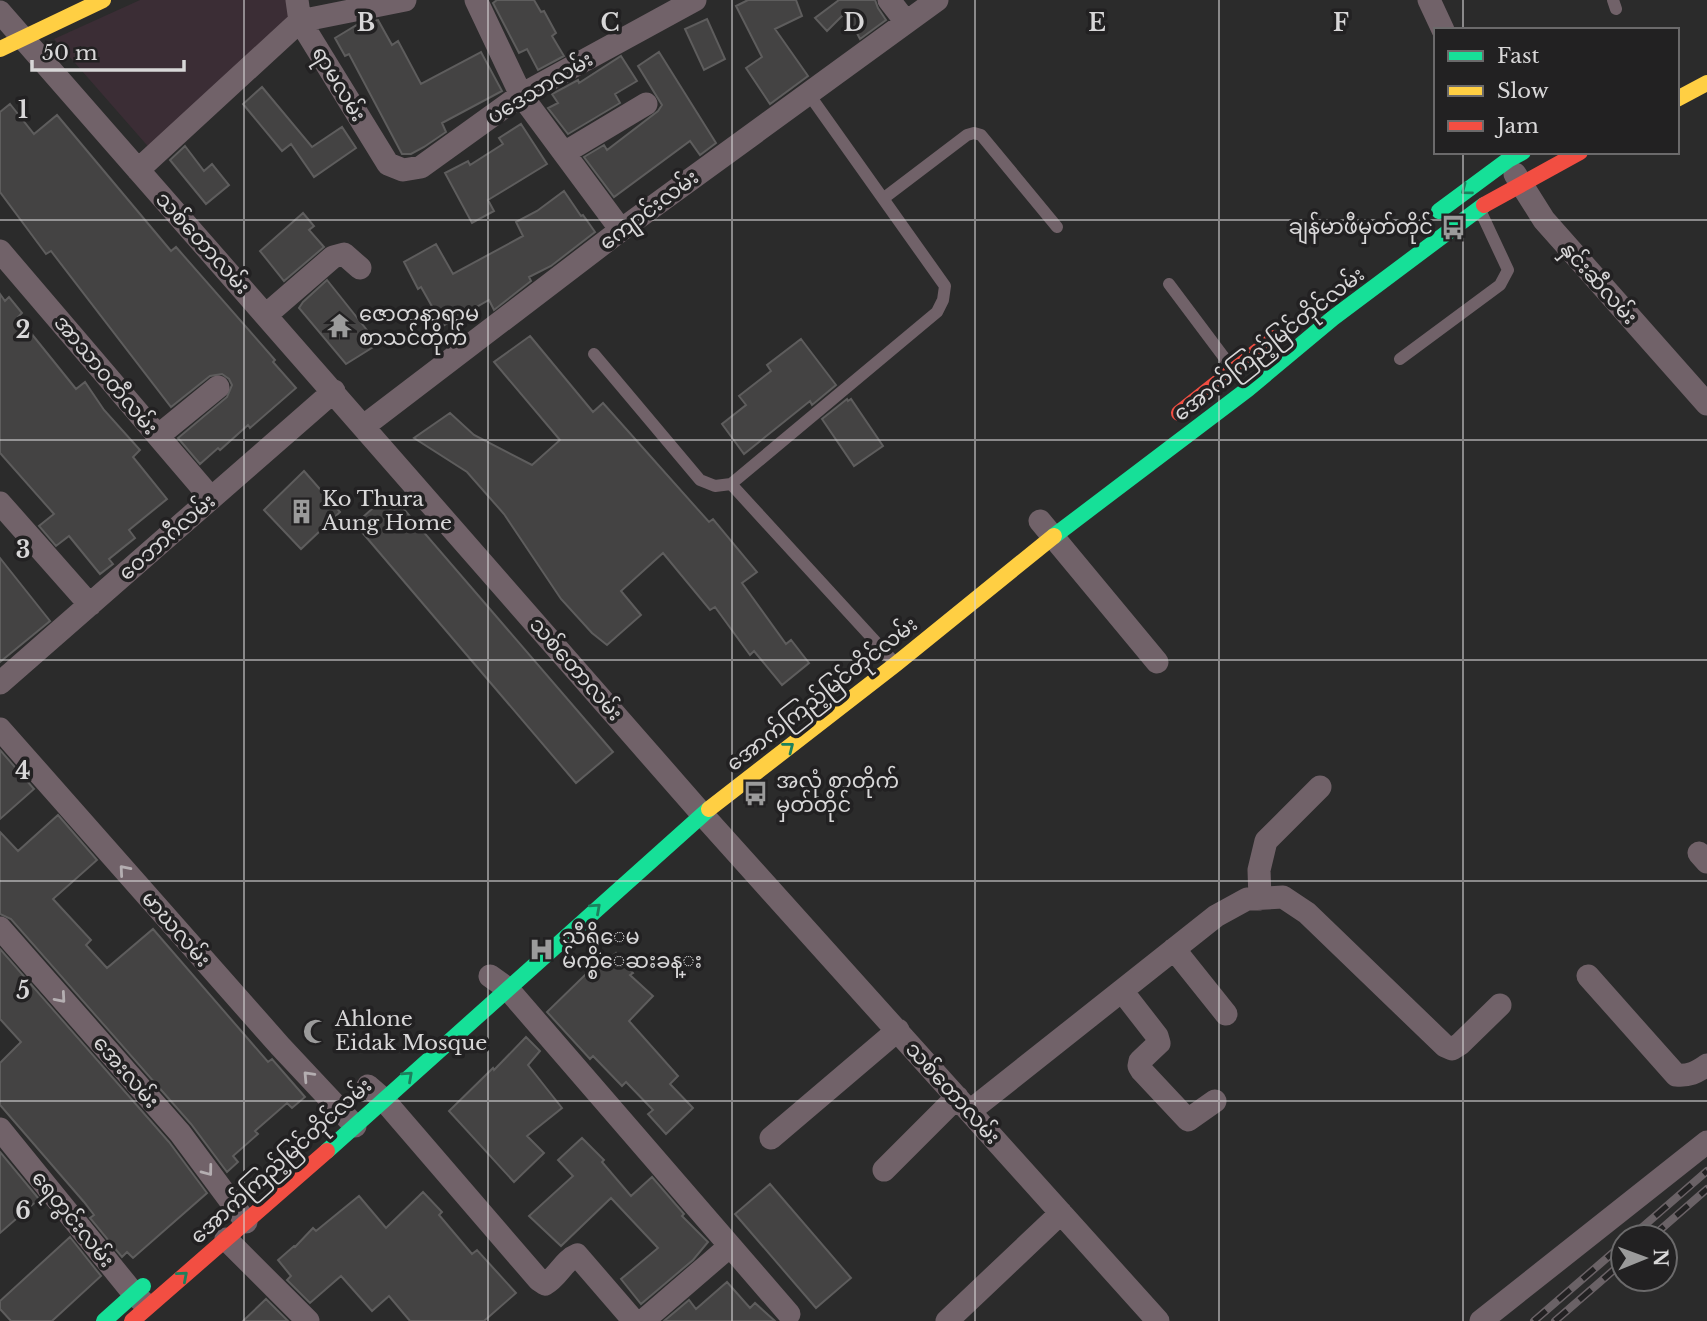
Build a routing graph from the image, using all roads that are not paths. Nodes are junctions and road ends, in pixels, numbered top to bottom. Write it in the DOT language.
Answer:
graph roads {
  1 [pos="103,0"];
  2 [pos="405,0"];
  3 [pos="476,0"];
  4 [pos="695,0"];
  5 [pos="889,0"];
  6 [pos="937,0"];
  7 [pos="1429,0"];
  8 [pos="299,11"];
  9 [pos="0,12"];
  10 [pos="906,22"];
  11 [pos="1442,28"];
  12 [pos="23,37"];
  13 [pos="0,50"];
  14 [pos="1703,81"];
  15 [pos="807,93"];
  16 [pos="521,95"];
  17 [pos="1679,98"];
  18 [pos="646,104"];
  19 [pos="564,153"];
  20 [pos="1576,154"];
  21 [pos="1511,155"];
  22 [pos="388,164"];
  23 [pos="138,170"];
  24 [pos="1520,185"];
  25 [pos="884,198"];
  26 [pos="1479,208"];
  27 [pos="1426,221"];
  28 [pos="1058,227"];
  29 [pos="621,230"];
  30 [pos="0,251"];
  31 [pos="360,268"];
  32 [pos="1169,284"];
  33 [pos="266,315"];
  34 [pos="1315,334"];
  35 [pos="594,354"];
  36 [pos="1400,359"];
  37 [pos="1234,371"];
  38 [pos="218,387"];
  39 [pos="1248,389"];
  40 [pos="334,391"];
  41 [pos="1707,404"];
  42 [pos="1171,419"];
  43 [pos="365,426"];
  44 [pos="158,436"];
  45 [pos="731,484"];
  46 [pos="211,498"];
  47 [pos="0,503"];
  48 [pos="1043,525"];
  49 [pos="995,556"];
  50 [pos="1007,574"];
  51 [pos="90,605"];
  52 [pos="1157,662"];
  53 [pos="896,664"];
  54 [pos="0,683"];
  55 [pos="0,729"];
  56 [pos="745,761"];
  57 [pos="1320,787"];
  58 [pos="697,809"];
  59 [pos="661,831"];
  60 [pos="1260,898"];
  61 [pos="0,928"];
  62 [pos="1174,949"];
  63 [pos="1588,976"];
  64 [pos="495,979"];
  65 [pos="1122,991"];
  66 [pos="1500,1005"];
  67 [pos="1226,1014"];
  68 [pos="898,1030"];
  69 [pos="1707,1065"];
  70 [pos="1215,1101"];
  71 [pos="358,1102"];
  72 [pos="964,1104"];
  73 [pos="0,1129"];
  74 [pos="771,1138"];
  75 [pos="1707,1142"];
  76 [pos="884,1170"];
  77 [pos="237,1210"];
  78 [pos="1061,1213"];
  79 [pos="226,1239"];
  80 [pos="730,1245"];
  81 [pos="154,1276"];
  82 [pos="138,1307"];
  83 [pos="789,1314"];
  84 [pos="104,1321"];
  85 [pos="308,1321"];
  86 [pos="634,1321"];
  87 [pos="643,1321"];
  88 [pos="947,1321"];
  89 [pos="1158,1321"];
  90 [pos="1481,1321"];
  1 -- 12 [label="main road"];
  2 -- 8 [label="street"];
  3 -- 16 [label="street"];
  4 -- 16 [label="street, ပဒေသာလမ်း"];
  5 -- 10 [label="street"];
  6 -- 10 [label="street, ကျောင်းလမ်း"];
  7 -- 11 [label="street"];
  8 -- 22 [label="street, ရာမလမ်း"];
  8 -- 23 [label="street"];
  9 -- 12 [label="street, သစ်တောလမ်း"];
  10 -- 15 [label="street, ကျောင်းလမ်း"];
  12 -- 13 [label="main road"];
  12 -- 23 [label="street, သစ်တောလမ်း"];
  14 -- 17 [label="main road"];
  15 -- 25 [label="lane"];
  15 -- 29 [label="street, ကျောင်းလမ်း"];
  16 -- 19 [label="street"];
  16 -- 22 [label="street, ပဒေသာလမ်း"];
  18 -- 19 [label="street"];
  19 -- 29 [label="street"];
  20 -- 24 [label="main road, အောက်ကြည့်မြင်တိုင်လမ်း"];
  21 -- 24 [label="street, နှင်းဆီလမ်း"];
  21 -- 27 [label="main road, one-way"];
  23 -- 33 [label="street, သစ်တောလမ်း"];
  24 -- 26 [label="main road, အောက်ကြည့်မြင်တိုင်လမ်း"];
  24 -- 41 [label="street, နှင်းဆီလမ်း"];
  25 -- 28 [label="lane"];
  25 -- 45 [label="lane"];
  26 -- 34 [label="main road, အောက်ကြည့်မြင်တိုင်လမ်း"];
  26 -- 36 [label="lane"];
  29 -- 43 [label="street, ကျောင်းလမ်း"];
  30 -- 44 [label="street, အာသာဝတီလမ်း"];
  31 -- 33 [label="street"];
  32 -- 37 [label="lane"];
  33 -- 40 [label="street, သစ်တောလမ်း"];
  34 -- 37 [label="main road, အောက်ကြည့်မြင်တိုင်လမ်း"];
  34 -- 39 [label="main road, အောက်ကြည့်မြင်တိုင်လမ်း"];
  35 -- 45 [label="lane"];
  37 -- 39 [label="lane"];
  37 -- 42 [label="main road, အောက်ကြည့်မြင်တိုင်လမ်း"];
  38 -- 44 [label="street"];
  39 -- 48 [label="main road, အောက်ကြည့်မြင်တိုင်လမ်း"];
  40 -- 43 [label="street, သစ်တောလမ်း"];
  40 -- 46 [label="street, ဝေဘာဂီလမ်း"];
  43 -- 58 [label="street, သစ်တောလမ်း"];
  44 -- 46 [label="street, အာသာဝတီလမ်း"];
  45 -- 53 [label="lane"];
  46 -- 51 [label="street, ဝေဘာဂီလမ်း"];
  47 -- 51 [label="street"];
  48 -- 50 [label="main road, အောက်ကြည့်မြင်တိုင်လမ်း"];
  48 -- 52 [label="street"];
  49 -- 50 [label="main road"];
  50 -- 53 [label="main road, အောက်ကြည့်မြင်တိုင်လမ်း"];
  51 -- 54 [label="street, ဝေဘာဂီလမ်း"];
  58 -- 53 [label="main road, အောက်ကြည့်မြင်တိုင်လမ်း, one-way"];
  71 -- 55 [label="street, မာဃလမ်း, one-way"];
  56 -- 58 [label="main road, အောက်ကြည့်မြင်တိုင်လမ်း"];
  57 -- 60 [label="street"];
  58 -- 59 [label="main road, အောက်ကြည့်မြင်တိုင်လမ်း"];
  64 -- 58 [label="main road, အောက်ကြည့်မြင်တိုင်လမ်း, one-way"];
  58 -- 68 [label="street, သစ်တောလမ်း"];
  60 -- 62 [label="street"];
  60 -- 66 [label="street"];
  61 -- 77 [label="street, အေးလမ်း, one-way"];
  62 -- 65 [label="street"];
  62 -- 67 [label="street"];
  63 -- 69 [label="street"];
  71 -- 64 [label="main road, အောက်ကြည့်မြင်တိုင်လမ်း, one-way"];
  64 -- 80 [label="street"];
  65 -- 70 [label="street"];
  65 -- 72 [label="street"];
  68 -- 72 [label="street, သစ်တောလမ်း"];
  68 -- 74 [label="street"];
  71 -- 77 [label="main road, အောက်ကြည့်မြင်တိုင်လမ်း"];
  71 -- 86 [label="street, မာဃလမ်း"];
  72 -- 76 [label="street"];
  72 -- 78 [label="street, သစ်တောလမ်း"];
  73 -- 82 [label="street, ရေတွင်းလမ်း"];
  75 -- 90 [label="street"];
  77 -- 79 [label="main road, အောက်ကြည့်မြင်တိုင်လမ်း"];
  78 -- 88 [label="street"];
  78 -- 89 [label="street, သစ်တောလမ်း"];
  82 -- 79 [label="main road, အောက်ကြည့်မြင်တိုင်လမ်း, one-way"];
  79 -- 85 [label="street"];
  80 -- 83 [label="street"];
  80 -- 87 [label="street"];
  81 -- 82 [label="main road, အောက်ကြည့်မြင်တိုင်လမ်း"];
  82 -- 84 [label="main road, အောက်ကြည့်မြင်တိုင်လမ်း"];
}
